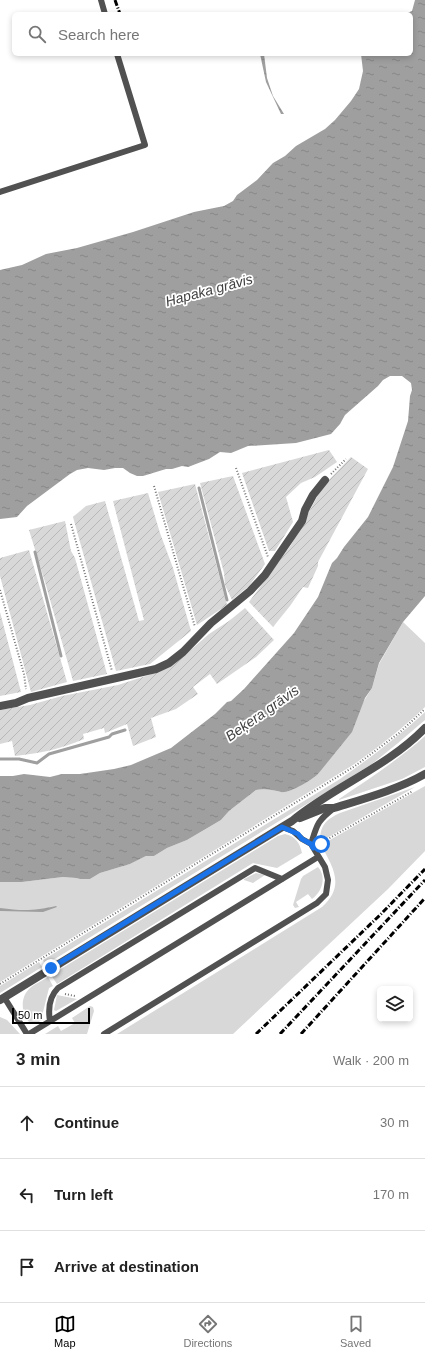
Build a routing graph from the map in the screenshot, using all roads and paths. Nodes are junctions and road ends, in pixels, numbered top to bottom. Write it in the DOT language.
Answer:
graph roads {
  1 [pos="101,0"];
  2 [pos="104,12"];
  3 [pos="118,56"];
  4 [pos="0,192"];
  5 [pos="346,459"];
  6 [pos="236,468"];
  7 [pos="325,480"];
  8 [pos="154,486"];
  9 [pos="71,524"];
  10 [pos="271,566"];
  11 [pos="0,590"];
  12 [pos="199,636"];
  13 [pos="114,678"];
  14 [pos="28,698"];
  15 [pos="0,706"];
  16 [pos="425,709"];
  17 [pos="425,728"];
  18 [pos="425,774"];
  19 [pos="417,789"];
  20 [pos="334,808"];
  21 [pos="292,821"];
  22 [pos="282,827"];
  23 [pos="312,846"];
  24 [pos="318,857"];
  25 [pos="282,879"];
  26 [pos="0,984"];
  27 [pos="58,988"];
  28 [pos="77,997"];
  29 [pos="2,998"];
  30 [pos="50,1021"];
  31 [pos="28,1034"];
  32 [pos="104,1034"];
  1 -- 2 [label="lane"];
  3 -- 4 [label="lane"];
  5 -- 7 [label="path"];
  6 -- 10 [label="path"];
  7 -- 10 [label="street"];
  8 -- 12 [label="path"];
  9 -- 13 [label="path"];
  10 -- 12 [label="street"];
  11 -- 14 [label="path"];
  12 -- 13 [label="street"];
  13 -- 14 [label="street"];
  14 -- 15 [label="street"];
  16 -- 26 [label="path"];
  17 -- 21 [label="street"];
  18 -- 20 [label="street"];
  19 -- 23 [label="path"];
  20 -- 21 [label="street"];
  20 -- 23 [label="lane"];
  21 -- 22 [label="street"];
  22 -- 23 [label="lane"];
  22 -- 29 [label="street"];
  23 -- 24 [label="lane"];
  24 -- 25 [label="lane"];
  24 -- 32 [label="lane"];
  25 -- 27 [label="lane"];
  25 -- 30 [label="lane"];
  27 -- 28 [label="path"];
  27 -- 30 [label="lane"];
  29 -- 31 [label="lane"];
  30 -- 31 [label="lane"];
}
